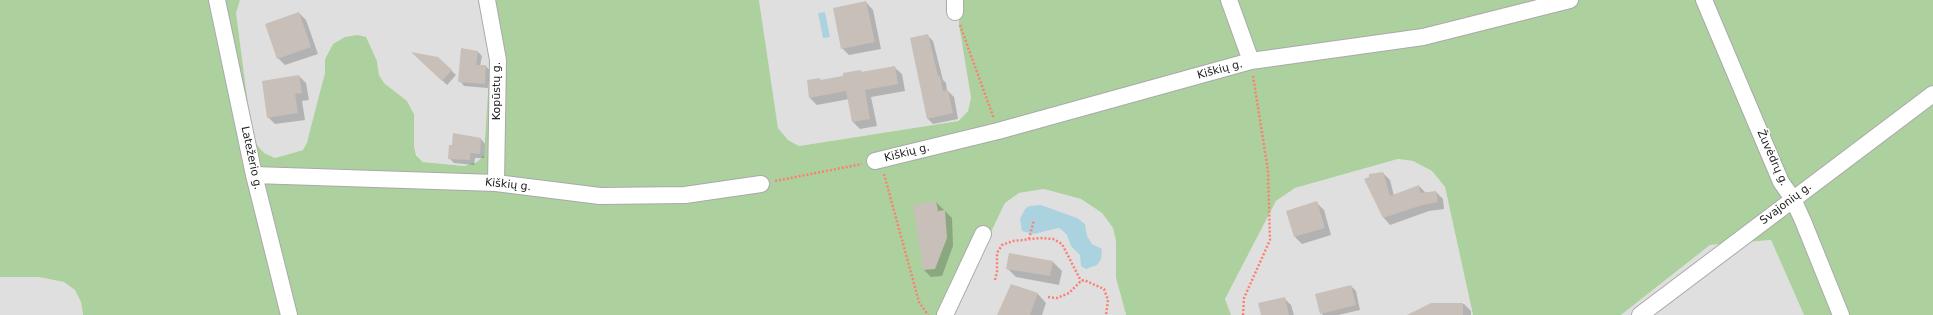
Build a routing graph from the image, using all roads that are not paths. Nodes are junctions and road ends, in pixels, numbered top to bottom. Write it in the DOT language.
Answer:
graph roads {
  1 [pos="218,0"];
  2 [pos="487,0"];
  3 [pos="1229,0"];
  4 [pos="1570,0"];
  5 [pos="1704,0"];
  6 [pos="1250,61"];
  7 [pos="1933,94"];
  8 [pos="878,160"];
  9 [pos="254,174"];
  10 [pos="496,183"];
  11 [pos="760,184"];
  12 [pos="1793,199"];
  13 [pos="983,234"];
  14 [pos="288,315"];
  15 [pos="946,315"];
  16 [pos="1640,315"];
  17 [pos="1841,315"];
  1 -- 9 [label="street, Latežerio g."];
  2 -- 10 [label="street, Kopūstų g."];
  3 -- 6 [label="street"];
  4 -- 6 [label="street, Kiškių g."];
  5 -- 12 [label="street, Žuvėdrų g."];
  6 -- 8 [label="street, Kiškių g."];
  7 -- 12 [label="street, Svajonių g."];
  9 -- 10 [label="street, Kiškių g."];
  9 -- 14 [label="street, Latežerio g."];
  10 -- 11 [label="street, Kiškių g."];
  12 -- 16 [label="street, Svajonių g."];
  12 -- 17 [label="street, Žuvėdrų g."];
  13 -- 15 [label="street"];
}
